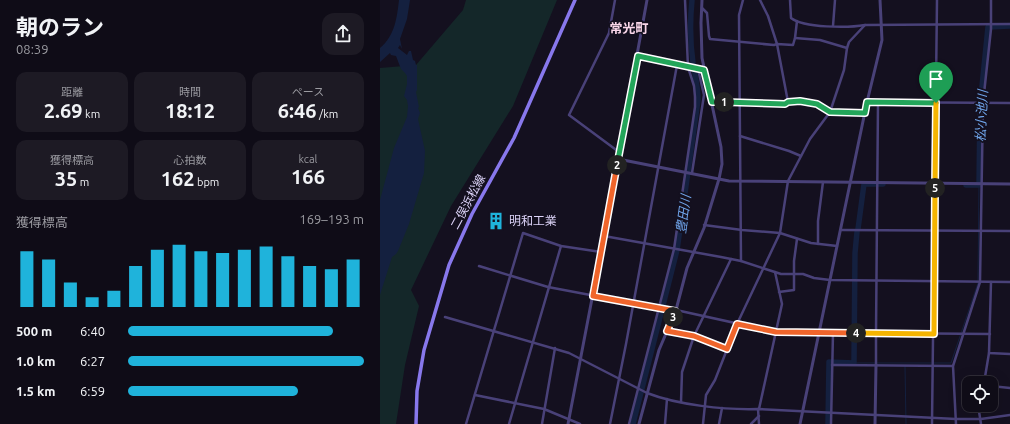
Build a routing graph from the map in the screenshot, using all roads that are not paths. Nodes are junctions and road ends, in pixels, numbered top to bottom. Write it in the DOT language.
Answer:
graph roads {
  1 [pos="575,0"];
  2 [pos="615,0"];
  3 [pos="648,0"];
  4 [pos="685,0"];
  5 [pos="702,0"];
  6 [pos="744,0"];
  7 [pos="760,0"];
  8 [pos="790,0"];
  9 [pos="835,0"];
  10 [pos="880,0"];
  11 [pos="937,0"];
  12 [pos="991,0"];
  13 [pos="702,8"];
  14 [pos="797,22"];
  15 [pos="936,24"];
  16 [pos="1010,24"];
  17 [pos="865,25"];
  18 [pos="882,25"];
  19 [pos="834,26"];
  20 [pos="991,26"];
  21 [pos="796,38"];
  22 [pos="739,42"];
  23 [pos="777,44"];
  24 [pos="847,48"];
  25 [pos="638,56"];
  26 [pos="677,65"];
  27 [pos="689,68"];
  28 [pos="697,69"];
  29 [pos="704,70"];
  30 [pos="712,102"];
  31 [pos="740,102"];
  32 [pos="788,102"];
  33 [pos="867,102"];
  34 [pos="878,102"];
  35 [pos="936,103"];
  36 [pos="983,103"];
  37 [pos="1010,103"];
  38 [pos="830,112"];
  39 [pos="865,113"];
  40 [pos="740,136"];
  41 [pos="619,152"];
  42 [pos="801,156"];
  43 [pos="618,159"];
  44 [pos="658,167"];
  45 [pos="685,172"];
  46 [pos="691,173"];
  47 [pos="719,179"];
  48 [pos="741,181"];
  49 [pos="788,181"];
  50 [pos="824,182"];
  51 [pos="850,182"];
  52 [pos="877,182"];
  53 [pos="935,183"];
  54 [pos="982,183"];
  55 [pos="1010,184"];
  56 [pos="704,225"];
  57 [pos="742,230"];
  58 [pos="841,230"];
  59 [pos="877,230"];
  60 [pos="935,231"];
  61 [pos="981,231"];
  62 [pos="1010,231"];
  63 [pos="780,232"];
  64 [pos="604,236"];
  65 [pos="797,238"];
  66 [pos="644,242"];
  67 [pos="818,244"];
  68 [pos="561,246"];
  69 [pos="837,246"];
  70 [pos="674,249"];
  71 [pos="601,252"];
  72 [pos="693,252"];
  73 [pos="731,259"];
  74 [pos="742,261"];
  75 [pos="479,266"];
  76 [pos="764,269"];
  77 [pos="774,272"];
  78 [pos="794,274"];
  79 [pos="510,275"];
  80 [pos="830,280"];
  81 [pos="877,280"];
  82 [pos="935,281"];
  83 [pos="980,282"];
  84 [pos="990,282"];
  85 [pos="1010,282"];
  86 [pos="550,287"];
  87 [pos="779,292"];
  88 [pos="593,296"];
  89 [pos="633,303"];
  90 [pos="659,308"];
  91 [pos="676,311"];
  92 [pos="703,316"];
  93 [pos="445,317"];
  94 [pos="737,324"];
  95 [pos="494,331"];
  96 [pos="667,331"];
  97 [pos="776,332"];
  98 [pos="819,332"];
  99 [pos="833,333"];
  100 [pos="876,333"];
  101 [pos="934,334"];
  102 [pos="963,334"];
  103 [pos="990,334"];
  104 [pos="694,336"];
  105 [pos="533,342"];
  106 [pos="555,348"];
  107 [pos="727,349"];
  108 [pos="989,353"];
  109 [pos="1010,354"];
  110 [pos="581,360"];
  111 [pos="832,365"];
  112 [pos="876,365"];
  113 [pos="934,366"];
  114 [pos="953,366"];
  115 [pos="985,376"];
  116 [pos="618,379"];
  117 [pos="998,387"];
  118 [pos="1010,388"];
  119 [pos="639,389"];
  120 [pos="646,393"];
  121 [pos="475,395"];
  122 [pos="667,399"];
  123 [pos="681,402"];
  124 [pos="515,403"];
  125 [pos="705,405"];
  126 [pos="722,408"];
  127 [pos="544,409"];
  128 [pos="759,409"];
  129 [pos="803,411"];
  130 [pos="978,412"];
  131 [pos="830,413"];
  132 [pos="1010,414"];
  133 [pos="876,415"];
  134 [pos="759,416"];
  135 [pos="933,417"];
  136 [pos="956,418"];
  137 [pos="980,419"];
  138 [pos="569,420"];
  139 [pos="416,424"];
  140 [pos="466,424"];
  141 [pos="509,424"];
  142 [pos="542,424"];
  143 [pos="568,424"];
  144 [pos="580,424"];
  145 [pos="610,424"];
  146 [pos="629,424"];
  147 [pos="639,424"];
  148 [pos="665,424"];
  149 [pos="703,424"];
  150 [pos="719,424"];
  151 [pos="751,424"];
  152 [pos="759,424"];
  153 [pos="800,424"];
  154 [pos="830,424"];
  155 [pos="875,424"];
  156 [pos="932,424"];
  157 [pos="956,424"];
  158 [pos="981,424"];
  1 -- 139 [label="main road, 二俣浜松線"];
  2 -- 41 [label="street"];
  3 -- 25 [label="street"];
  4 -- 27 [label="street"];
  5 -- 13 [label="street"];
  6 -- 22 [label="street"];
  7 -- 23 [label="street"];
  8 -- 14 [label="street"];
  9 -- 19 [label="street"];
  10 -- 18 [label="street"];
  11 -- 15 [label="street"];
  12 -- 20 [label="street"];
  13 -- 22 [label="street"];
  13 -- 29 [label="street"];
  14 -- 19 [label="street"];
  14 -- 21 [label="street"];
  15 -- 18 [label="street"];
  15 -- 20 [label="street"];
  15 -- 35 [label="street"];
  16 -- 20 [label="street"];
  17 -- 18 [label="street"];
  17 -- 19 [label="street"];
  17 -- 24 [label="street"];
  18 -- 33 [label="street"];
  20 -- 36 [label="street"];
  21 -- 23 [label="street"];
  21 -- 24 [label="street"];
  22 -- 23 [label="street"];
  22 -- 31 [label="street"];
  23 -- 32 [label="street"];
  24 -- 38 [label="street"];
  25 -- 26 [label="street"];
  25 -- 41 [label="street"];
  26 -- 27 [label="street"];
  26 -- 44 [label="street"];
  27 -- 28 [label="street"];
  27 -- 45 [label="street"];
  28 -- 29 [label="street"];
  28 -- 46 [label="street"];
  29 -- 30 [label="street"];
  30 -- 31 [label="street"];
  30 -- 47 [label="street"];
  31 -- 32 [label="street"];
  31 -- 40 [label="street"];
  32 -- 38 [label="street"];
  33 -- 34 [label="street"];
  33 -- 39 [label="street"];
  34 -- 35 [label="street"];
  34 -- 52 [label="street"];
  35 -- 36 [label="street"];
  35 -- 53 [label="street"];
  36 -- 37 [label="street"];
  36 -- 54 [label="street"];
  38 -- 39 [label="street"];
  38 -- 42 [label="street"];
  39 -- 51 [label="street"];
  40 -- 42 [label="street"];
  40 -- 48 [label="street"];
  41 -- 43 [label="street"];
  42 -- 49 [label="street"];
  43 -- 44 [label="street"];
  43 -- 64 [label="street"];
  44 -- 45 [label="street"];
  44 -- 66 [label="street"];
  45 -- 46 [label="street"];
  45 -- 70 [label="street"];
  46 -- 47 [label="street"];
  47 -- 48 [label="street"];
  47 -- 56 [label="street"];
  48 -- 49 [label="street"];
  48 -- 57 [label="street"];
  49 -- 50 [label="street"];
  49 -- 63 [label="street"];
  50 -- 51 [label="street"];
  50 -- 67 [label="street"];
  51 -- 52 [label="street"];
  51 -- 58 [label="street"];
  52 -- 53 [label="street"];
  52 -- 59 [label="street"];
  53 -- 54 [label="street"];
  53 -- 60 [label="street"];
  54 -- 55 [label="street"];
  54 -- 61 [label="street"];
  56 -- 57 [label="street"];
  56 -- 72 [label="street"];
  57 -- 63 [label="street"];
  57 -- 74 [label="street"];
  58 -- 59 [label="street"];
  58 -- 69 [label="street"];
  59 -- 60 [label="street"];
  59 -- 81 [label="street"];
  60 -- 61 [label="street"];
  60 -- 82 [label="street"];
  61 -- 62 [label="street"];
  61 -- 83 [label="street"];
  63 -- 65 [label="street"];
  63 -- 76 [label="street"];
  64 -- 66 [label="street"];
  64 -- 71 [label="street"];
  65 -- 67 [label="street"];
  65 -- 78 [label="street"];
  66 -- 70 [label="street"];
  66 -- 89 [label="street"];
  67 -- 69 [label="street"];
  68 -- 71 [label="street"];
  68 -- 79 [label="street"];
  68 -- 86 [label="street"];
  69 -- 80 [label="street"];
  70 -- 72 [label="street"];
  70 -- 90 [label="street"];
  71 -- 88 [label="street"];
  72 -- 73 [label="street"];
  72 -- 91 [label="street"];
  73 -- 74 [label="street"];
  73 -- 92 [label="street"];
  74 -- 76 [label="street"];
  75 -- 79 [label="street"];
  76 -- 77 [label="street"];
  76 -- 94 [label="street"];
  77 -- 78 [label="street"];
  77 -- 87 [label="street"];
  78 -- 80 [label="street"];
  78 -- 87 [label="street"];
  79 -- 86 [label="street"];
  79 -- 95 [label="street"];
  80 -- 81 [label="street"];
  80 -- 98 [label="street"];
  81 -- 82 [label="street"];
  81 -- 100 [label="street"];
  82 -- 83 [label="street"];
  82 -- 101 [label="street"];
  83 -- 84 [label="street"];
  83 -- 102 [label="street"];
  84 -- 85 [label="street"];
  84 -- 103 [label="street"];
  86 -- 88 [label="street"];
  86 -- 105 [label="street"];
  87 -- 97 [label="street"];
  88 -- 89 [label="street"];
  88 -- 110 [label="street"];
  89 -- 90 [label="street"];
  89 -- 116 [label="street"];
  90 -- 91 [label="street"];
  90 -- 119 [label="street"];
  91 -- 92 [label="street"];
  91 -- 96 [label="street"];
  92 -- 94 [label="street"];
  92 -- 104 [label="street"];
  93 -- 95 [label="street"];
  94 -- 97 [label="street"];
  94 -- 107 [label="street"];
  95 -- 105 [label="street"];
  95 -- 121 [label="street"];
  96 -- 104 [label="street"];
  96 -- 120 [label="street"];
  97 -- 98 [label="street"];
  97 -- 128 [label="street"];
  98 -- 99 [label="street"];
  98 -- 129 [label="street"];
  99 -- 100 [label="street"];
  99 -- 111 [label="street"];
  100 -- 101 [label="street"];
  100 -- 112 [label="street"];
  101 -- 102 [label="street"];
  101 -- 113 [label="street"];
  102 -- 103 [label="street"];
  102 -- 114 [label="street"];
  103 -- 108 [label="street"];
  104 -- 107 [label="street"];
  104 -- 123 [label="street"];
  105 -- 106 [label="street"];
  105 -- 124 [label="street"];
  106 -- 110 [label="street"];
  106 -- 127 [label="street"];
  107 -- 125 [label="street"];
  108 -- 109 [label="street"];
  108 -- 115 [label="street"];
  110 -- 116 [label="street"];
  110 -- 138 [label="street"];
  111 -- 112 [label="street"];
  111 -- 131 [label="street"];
  112 -- 113 [label="street"];
  112 -- 133 [label="street"];
  113 -- 114 [label="street"];
  113 -- 135 [label="street"];
  114 -- 136 [label="street"];
  116 -- 119 [label="street"];
  116 -- 145 [label="street"];
  117 -- 118 [label="street"];
  119 -- 120 [label="street"];
  119 -- 146 [label="street"];
  120 -- 122 [label="street"];
  120 -- 147 [label="street"];
  121 -- 124 [label="street"];
  121 -- 140 [label="street"];
  122 -- 123 [label="street"];
  122 -- 148 [label="street"];
  123 -- 125 [label="street"];
  124 -- 127 [label="street"];
  124 -- 141 [label="street"];
  125 -- 126 [label="street"];
  125 -- 149 [label="street"];
  126 -- 128 [label="street"];
  126 -- 150 [label="street"];
  127 -- 138 [label="street"];
  127 -- 142 [label="street"];
  128 -- 129 [label="street"];
  128 -- 134 [label="street"];
  129 -- 131 [label="street"];
  129 -- 153 [label="street"];
  130 -- 137 [label="street"];
  131 -- 133 [label="street"];
  131 -- 154 [label="street"];
  132 -- 137 [label="street"];
  133 -- 135 [label="street"];
  133 -- 155 [label="street"];
  134 -- 151 [label="street"];
  134 -- 152 [label="street"];
  135 -- 136 [label="street"];
  135 -- 156 [label="street"];
  136 -- 137 [label="street"];
  136 -- 157 [label="street"];
  137 -- 158 [label="street"];
  138 -- 143 [label="street"];
  138 -- 144 [label="street"];
}
